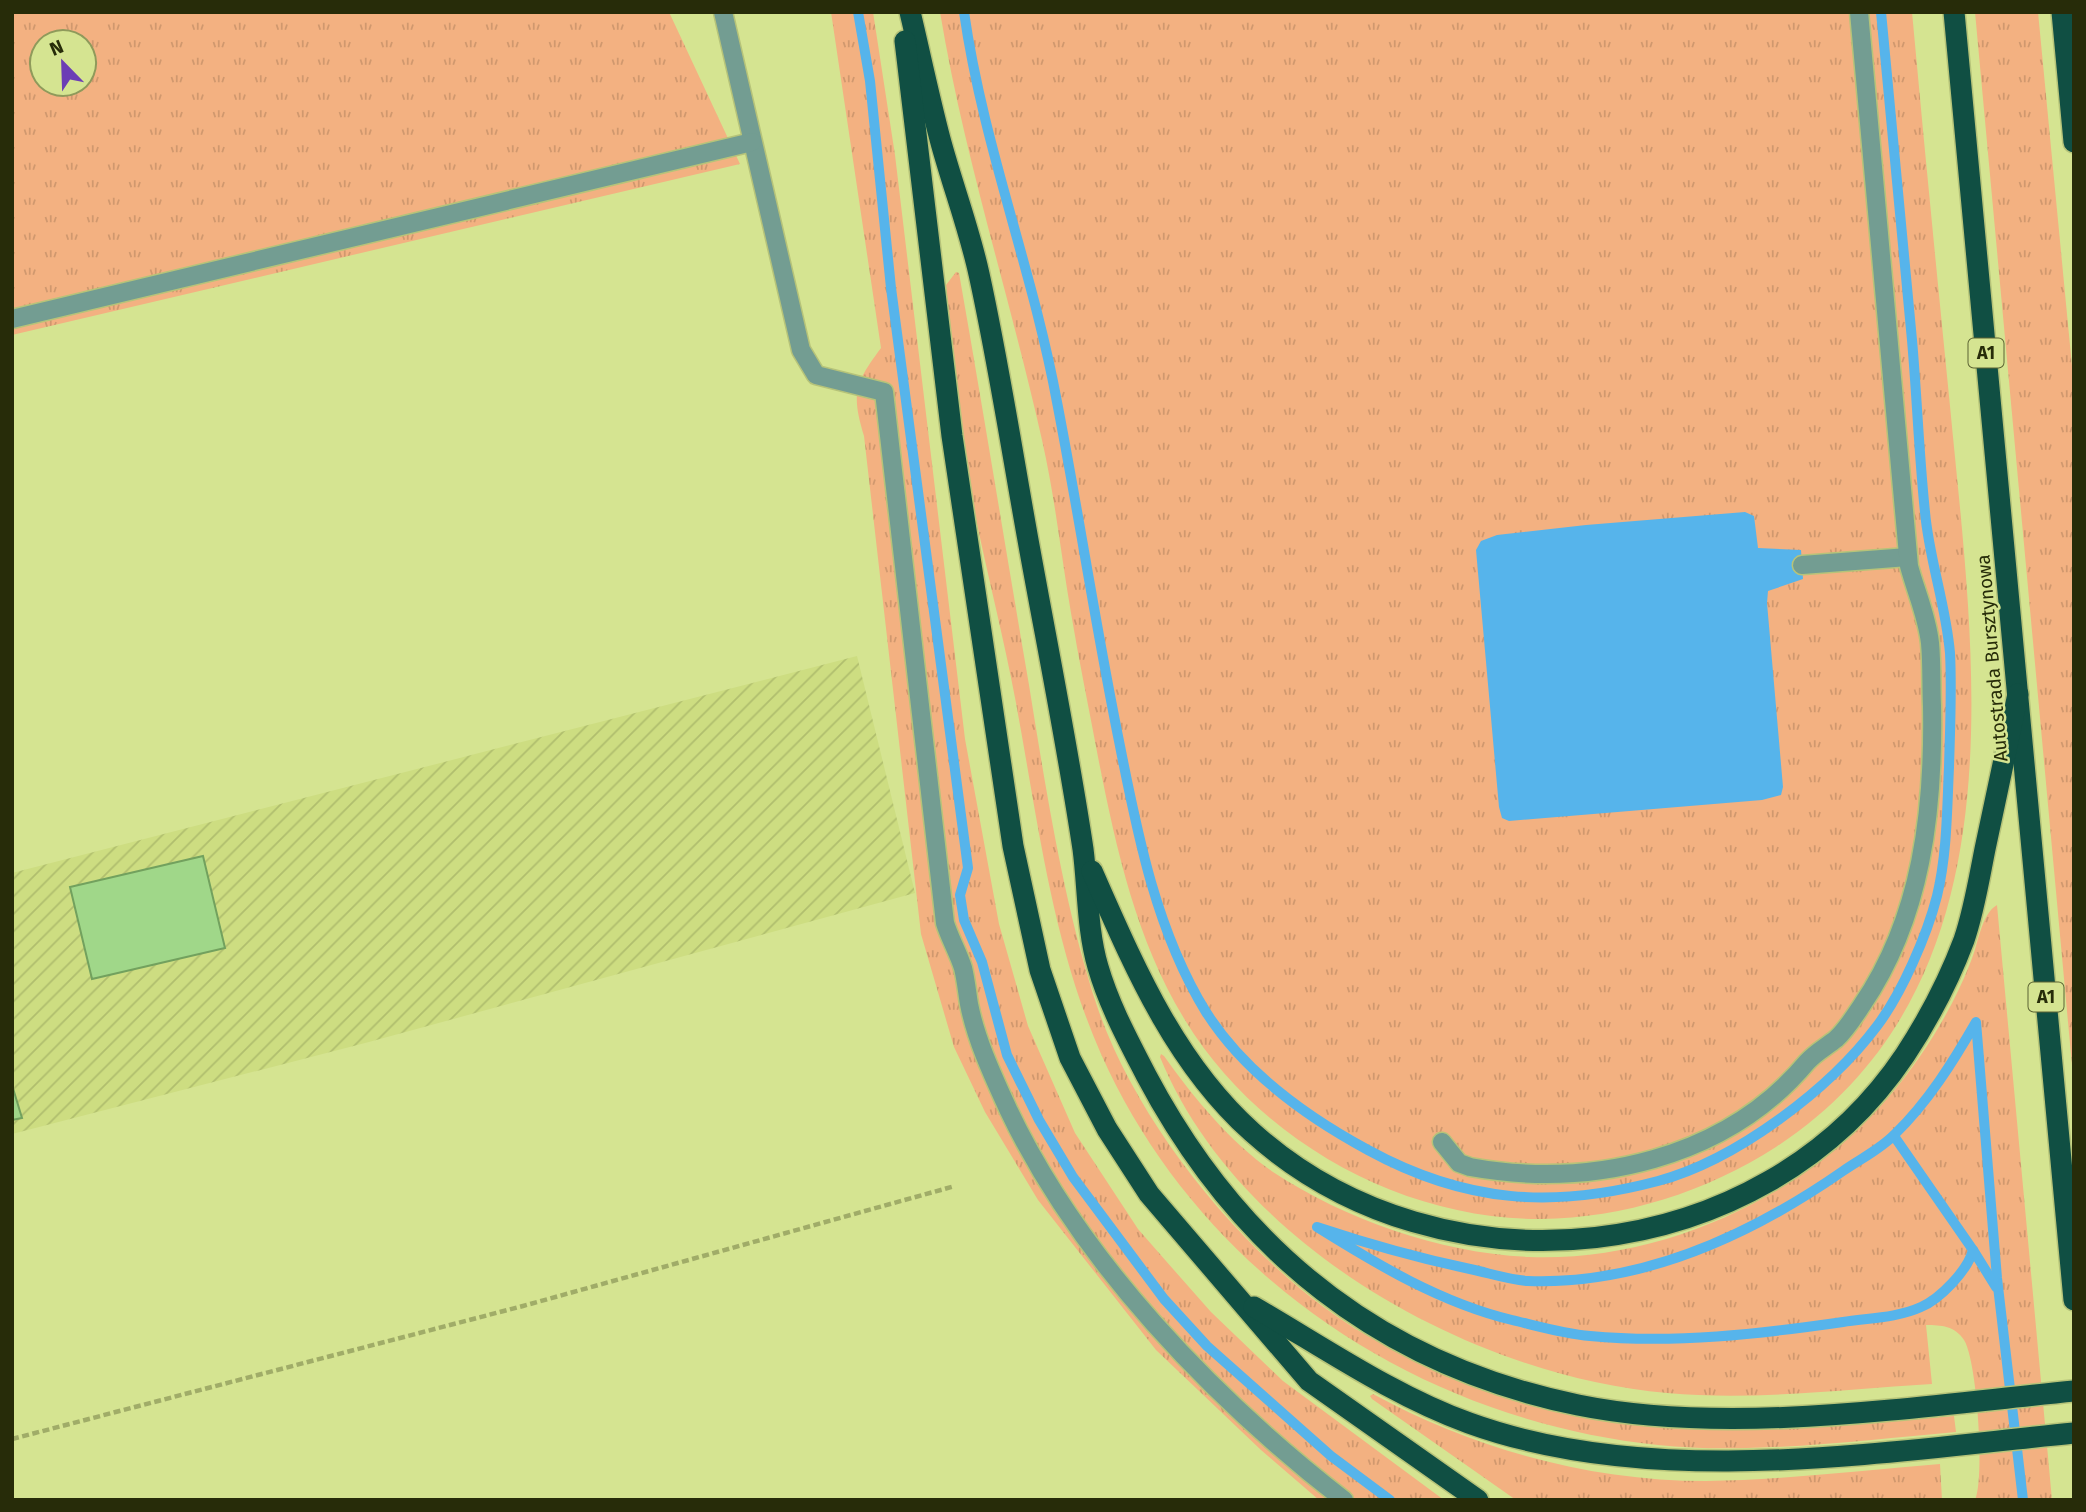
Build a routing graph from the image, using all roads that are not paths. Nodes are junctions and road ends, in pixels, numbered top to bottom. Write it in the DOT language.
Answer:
graph roads {
  1 [pos="723,12"];
  2 [pos="902,12"];
  3 [pos="910,12"];
  4 [pos="1859,12"];
  5 [pos="1954,12"];
  6 [pos="2062,12"];
  7 [pos="2072,12"];
  8 [pos="2074,22"];
  9 [pos="752,142"];
  10 [pos="2074,142"];
  11 [pos="12,319"];
  12 [pos="1908,556"];
  13 [pos="1802,565"];
  14 [pos="2018,694"];
  15 [pos="1083,850"];
  16 [pos="1442,1142"];
  17 [pos="1240,1299"];
  18 [pos="2074,1300"];
  19 [pos="2074,1391"];
  20 [pos="2074,1433"];
  21 [pos="1344,1500"];
  22 [pos="1478,1500"];
  1 -- 9 [label="lane"];
  2 -- 17 [label="highway"];
  3 -- 15 [label="highway"];
  4 -- 12 [label="lane"];
  5 -- 14 [label="highway, Autostrada Bursztynowa / A1"];
  6 -- 10 [label="highway"];
  7 -- 8 [label="highway"];
  9 -- 11 [label="lane"];
  9 -- 21 [label="lane"];
  12 -- 13 [label="lane"];
  12 -- 16 [label="lane"];
  14 -- 15 [label="highway"];
  14 -- 18 [label="highway, Autostrada Bursztynowa / A1"];
  15 -- 19 [label="highway"];
  17 -- 20 [label="highway"];
  17 -- 22 [label="highway"];
}
